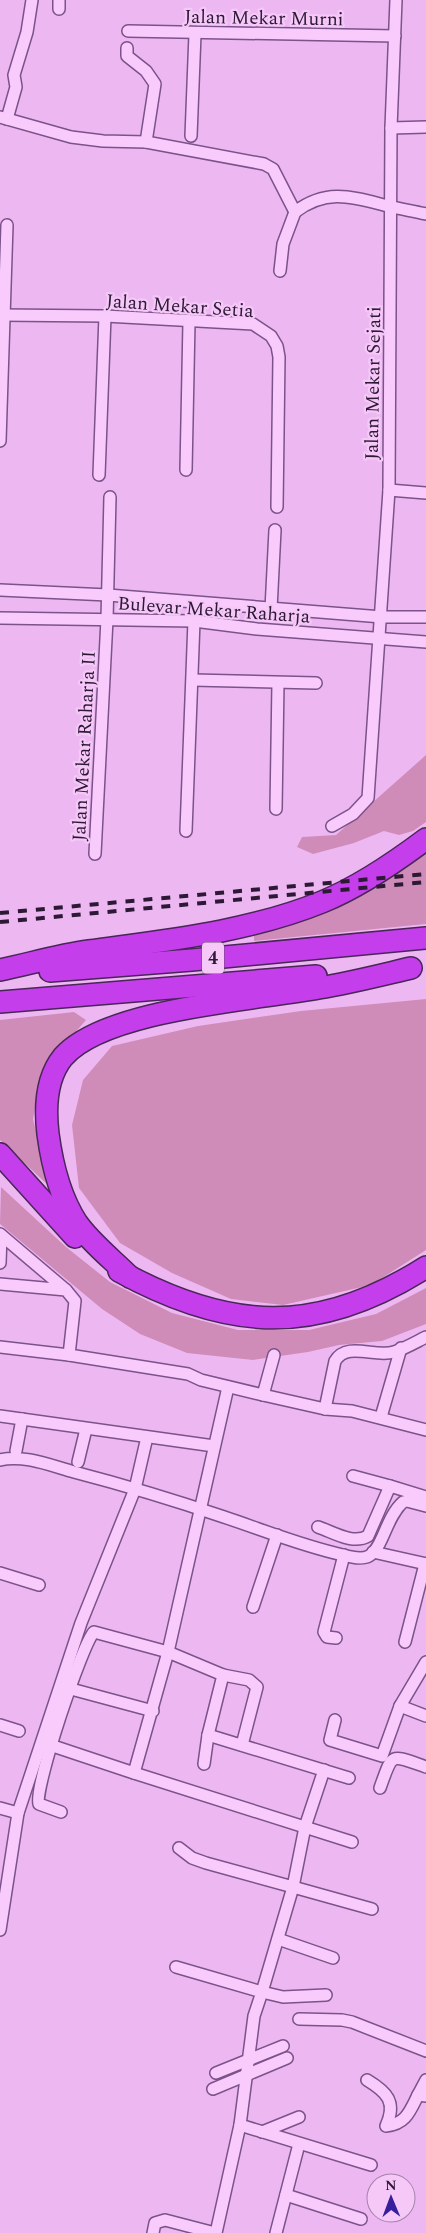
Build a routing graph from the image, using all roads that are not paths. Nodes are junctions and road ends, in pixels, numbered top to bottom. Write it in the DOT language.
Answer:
graph roads {
  1 [pos="32,0"];
  2 [pos="396,0"];
  3 [pos="128,31"];
  4 [pos="195,34"];
  5 [pos="395,36"];
  6 [pos="127,48"];
  7 [pos="4,118"];
  8 [pos="391,128"];
  9 [pos="426,128"];
  10 [pos="191,136"];
  11 [pos="146,142"];
  12 [pos="390,207"];
  13 [pos="295,212"];
  14 [pos="426,214"];
  15 [pos="7,225"];
  16 [pos="280,271"];
  17 [pos="2,315"];
  18 [pos="105,316"];
  19 [pos="189,322"];
  20 [pos="0,441"];
  21 [pos="186,470"];
  22 [pos="99,475"];
  23 [pos="389,490"];
  24 [pos="426,493"];
  25 [pos="110,497"];
  26 [pos="277,507"];
  27 [pos="275,530"];
  28 [pos="0,590"];
  29 [pos="108,596"];
  30 [pos="270,609"];
  31 [pos="382,617"];
  32 [pos="0,618"];
  33 [pos="426,618"];
  34 [pos="107,619"];
  35 [pos="194,621"];
  36 [pos="426,642"];
  37 [pos="379,643"];
  38 [pos="192,680"];
  39 [pos="278,683"];
  40 [pos="316,683"];
  41 [pos="276,809"];
  42 [pos="332,826"];
  43 [pos="186,830"];
  44 [pos="426,839"];
  45 [pos="95,854"];
  46 [pos="426,938"];
  47 [pos="419,968"];
  48 [pos="0,970"];
  49 [pos="0,975"];
  50 [pos="0,1002"];
  51 [pos="0,1154"];
  52 [pos="0,1235"];
  53 [pos="0,1263"];
  54 [pos="426,1267"];
  55 [pos="130,1277"];
  56 [pos="0,1284"];
  57 [pos="66,1290"];
  58 [pos="426,1337"];
  59 [pos="0,1347"];
  60 [pos="402,1348"];
  61 [pos="68,1355"];
  62 [pos="274,1355"];
  63 [pos="228,1387"];
  64 [pos="263,1395"];
  65 [pos="325,1409"];
  66 [pos="0,1416"];
  67 [pos="381,1417"];
  68 [pos="22,1419"];
  69 [pos="86,1429"];
  70 [pos="426,1430"];
  71 [pos="147,1437"];
  72 [pos="214,1446"];
  73 [pos="16,1451"];
  74 [pos="0,1460"];
  75 [pos="78,1462"];
  76 [pos="353,1476"];
  77 [pos="390,1486"];
  78 [pos="134,1489"];
  79 [pos="426,1497"];
  80 [pos="426,1506"];
  81 [pos="199,1508"];
  82 [pos="318,1527"];
  83 [pos="277,1535"];
  84 [pos="373,1552"];
  85 [pos="344,1555"];
  86 [pos="426,1564"];
  87 [pos="0,1573"];
  88 [pos="39,1585"];
  89 [pos="253,1607"];
  90 [pos="336,1638"];
  91 [pos="405,1642"];
  92 [pos="168,1652"];
  93 [pos="426,1664"];
  94 [pos="222,1675"];
  95 [pos="71,1689"];
  96 [pos="400,1706"];
  97 [pos="153,1710"];
  98 [pos="426,1716"];
  99 [pos="335,1720"];
  100 [pos="0,1725"];
  101 [pos="19,1731"];
  102 [pos="208,1734"];
  103 [pos="242,1745"];
  104 [pos="50,1746"];
  105 [pos="204,1764"];
  106 [pos="426,1767"];
  107 [pos="324,1770"];
  108 [pos="134,1773"];
  109 [pos="349,1778"];
  110 [pos="380,1788"];
  111 [pos="0,1808"];
  112 [pos="62,1812"];
  113 [pos="18,1814"];
  114 [pos="306,1827"];
  115 [pos="352,1842"];
  116 [pos="179,1848"];
  117 [pos="6,1857"];
  118 [pos="293,1887"];
  119 [pos="372,1909"];
  120 [pos="0,1930"];
  121 [pos="278,1939"];
  122 [pos="333,1958"];
  123 [pos="176,1967"];
  124 [pos="262,1992"];
  125 [pos="326,1995"];
  126 [pos="299,2019"];
  127 [pos="283,2046"];
  128 [pos="426,2052"];
  129 [pos="288,2058"];
  130 [pos="248,2059"];
  131 [pos="216,2073"];
  132 [pos="246,2076"];
  133 [pos="367,2080"];
  134 [pos="426,2080"];
  135 [pos="213,2089"];
  136 [pos="422,2095"];
  137 [pos="299,2117"];
  138 [pos="240,2125"];
  139 [pos="262,2132"];
  140 [pos="299,2144"];
  141 [pos="371,2165"];
  142 [pos="286,2195"];
  143 [pos="361,2219"];
  144 [pos="153,2233"];
  145 [pos="216,2233"];
  146 [pos="276,2233"];
  1 -- 7 [label="street"];
  2 -- 5 [label="street, Jalan Mekar Sejati"];
  3 -- 4 [label="street, Jalan Mekar Murni"];
  4 -- 5 [label="street, Jalan Mekar Murni"];
  4 -- 10 [label="street"];
  5 -- 8 [label="street, Jalan Mekar Sejati"];
  6 -- 11 [label="street"];
  7 -- 11 [label="street"];
  8 -- 9 [label="street"];
  8 -- 12 [label="street, Jalan Mekar Sejati"];
  11 -- 13 [label="street"];
  12 -- 13 [label="street"];
  12 -- 14 [label="street"];
  12 -- 23 [label="street, Jalan Mekar Sejati"];
  13 -- 16 [label="street"];
  15 -- 17 [label="street"];
  17 -- 18 [label="street, Jalan Mekar Setia"];
  17 -- 20 [label="street"];
  18 -- 19 [label="street, Jalan Mekar Setia"];
  18 -- 22 [label="street"];
  19 -- 21 [label="street"];
  19 -- 26 [label="street, Jalan Mekar Setia"];
  23 -- 24 [label="street"];
  23 -- 31 [label="street, Jalan Mekar Sejati"];
  25 -- 29 [label="street, Jalan Mekar Raharja II"];
  27 -- 30 [label="street"];
  28 -- 29 [label="street, Bulevar Mekar Raharja"];
  29 -- 30 [label="street, Bulevar Mekar Raharja"];
  29 -- 34 [label="street, Jalan Mekar Raharja II"];
  30 -- 31 [label="street, Bulevar Mekar Raharja"];
  31 -- 33 [label="street, Bulevar Mekar Raharja"];
  31 -- 37 [label="street, Jalan Mekar Sejati"];
  32 -- 34 [label="street, Bulevar Mekar Raharja"];
  34 -- 35 [label="street, Bulevar Mekar Raharja"];
  34 -- 45 [label="street, Jalan Mekar Raharja II"];
  35 -- 37 [label="street, Bulevar Mekar Raharja"];
  35 -- 38 [label="street"];
  36 -- 37 [label="street, Bulevar Mekar Raharja"];
  37 -- 42 [label="street, Jalan Mekar Sejati"];
  38 -- 39 [label="street"];
  38 -- 43 [label="street"];
  39 -- 40 [label="street"];
  39 -- 41 [label="street"];
  44 -- 48 [label="highway"];
  46 -- 49 [label="highway, 4"];
  47 -- 50 [label="highway, 4"];
  47 -- 55 [label="highway"];
  51 -- 55 [label="highway"];
  52 -- 53 [label="street"];
  52 -- 57 [label="street"];
  54 -- 55 [label="highway"];
  56 -- 57 [label="street"];
  57 -- 61 [label="street"];
  58 -- 60 [label="street"];
  59 -- 61 [label="street"];
  60 -- 65 [label="street"];
  60 -- 67 [label="street"];
  61 -- 63 [label="street"];
  62 -- 64 [label="street"];
  63 -- 64 [label="street"];
  63 -- 72 [label="street"];
  64 -- 65 [label="street"];
  65 -- 67 [label="street"];
  66 -- 68 [label="street"];
  67 -- 70 [label="street"];
  68 -- 69 [label="street"];
  68 -- 73 [label="street"];
  69 -- 71 [label="street"];
  69 -- 75 [label="street"];
  71 -- 72 [label="street"];
  71 -- 78 [label="street"];
  72 -- 81 [label="street"];
  74 -- 78 [label="street"];
  76 -- 77 [label="street"];
  77 -- 79 [label="street"];
  77 -- 82 [label="street"];
  78 -- 81 [label="street"];
  78 -- 113 [label="street"];
  80 -- 84 [label="street"];
  81 -- 83 [label="street"];
  81 -- 92 [label="street"];
  83 -- 85 [label="street"];
  83 -- 89 [label="street"];
  84 -- 85 [label="street"];
  84 -- 86 [label="street"];
  85 -- 90 [label="street"];
  86 -- 91 [label="street"];
  87 -- 88 [label="street"];
  92 -- 94 [label="street"];
  92 -- 95 [label="street"];
  92 -- 97 [label="street"];
  93 -- 96 [label="street"];
  94 -- 102 [label="street"];
  94 -- 103 [label="street"];
  95 -- 97 [label="street"];
  95 -- 104 [label="street"];
  96 -- 98 [label="street"];
  96 -- 99 [label="street"];
  97 -- 108 [label="street"];
  100 -- 101 [label="street"];
  102 -- 103 [label="street"];
  102 -- 105 [label="street"];
  103 -- 107 [label="street"];
  104 -- 108 [label="street"];
  104 -- 112 [label="street"];
  106 -- 110 [label="street"];
  107 -- 109 [label="street"];
  107 -- 114 [label="street"];
  108 -- 114 [label="street"];
  111 -- 113 [label="street"];
  113 -- 117 [label="street"];
  114 -- 115 [label="street"];
  114 -- 118 [label="street"];
  116 -- 118 [label="street"];
  117 -- 120 [label="street"];
  118 -- 119 [label="street"];
  118 -- 121 [label="street"];
  121 -- 122 [label="street"];
  121 -- 124 [label="street"];
  123 -- 124 [label="street"];
  124 -- 125 [label="street"];
  124 -- 130 [label="street"];
  126 -- 128 [label="street"];
  127 -- 130 [label="street"];
  129 -- 132 [label="street"];
  130 -- 131 [label="street"];
  130 -- 132 [label="street"];
  132 -- 135 [label="street"];
  132 -- 138 [label="street"];
  133 -- 136 [label="street"];
  134 -- 136 [label="street"];
  137 -- 139 [label="street"];
  138 -- 139 [label="street"];
  138 -- 145 [label="street"];
  139 -- 140 [label="street"];
  140 -- 141 [label="street"];
  140 -- 142 [label="street"];
  142 -- 143 [label="street"];
  142 -- 146 [label="street"];
  144 -- 145 [label="street"];
}
